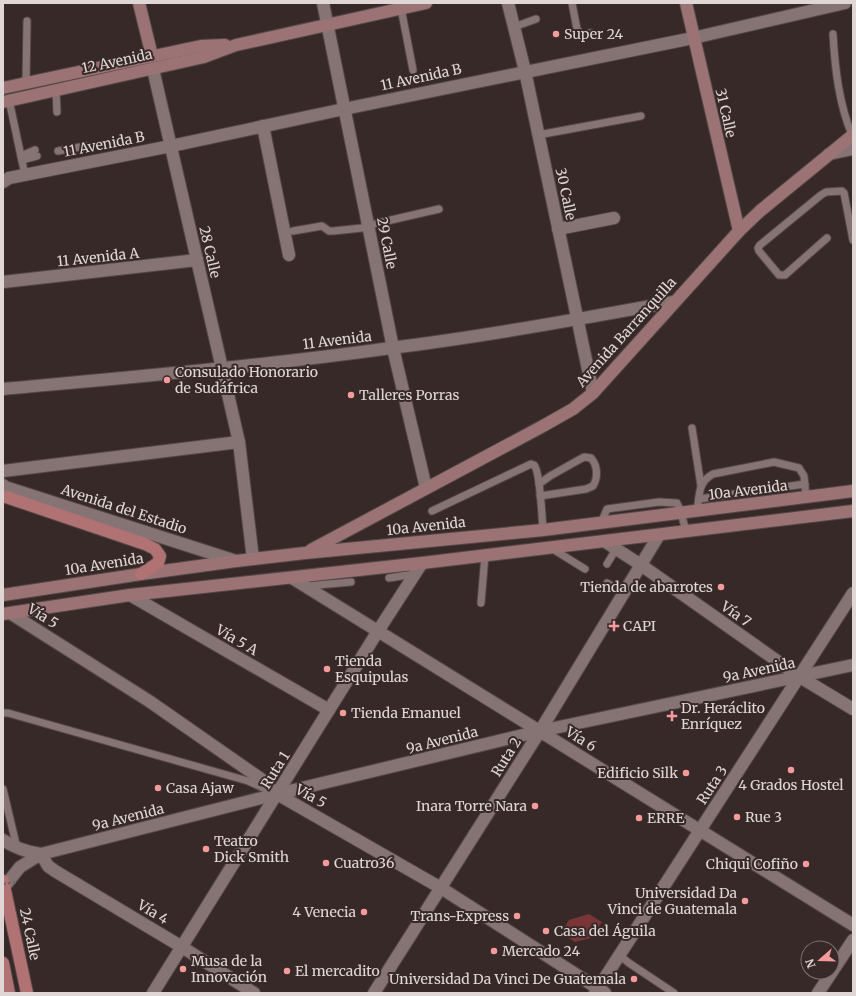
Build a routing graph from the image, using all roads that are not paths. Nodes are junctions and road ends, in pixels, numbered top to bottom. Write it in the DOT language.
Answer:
graph roads {
  1 [pos="139,3"];
  2 [pos="323,3"];
  3 [pos="426,3"];
  4 [pos="508,3"];
  5 [pos="572,3"];
  6 [pos="686,3"];
  7 [pos="845,3"];
  8 [pos="401,8"];
  9 [pos="536,19"];
  10 [pos="27,21"];
  11 [pos="328,25"];
  12 [pos="514,27"];
  13 [pos="591,32"];
  14 [pos="833,34"];
  15 [pos="693,38"];
  16 [pos="236,45"];
  17 [pos="152,56"];
  18 [pos="153,69"];
  19 [pos="413,70"];
  20 [pos="525,71"];
  21 [pos="26,83"];
  22 [pos="3,88"];
  23 [pos="56,90"];
  24 [pos="6,101"];
  25 [pos="344,109"];
  26 [pos="57,112"];
  27 [pos="641,116"];
  28 [pos="263,126"];
  29 [pos="538,135"];
  30 [pos="853,135"];
  31 [pos="86,146"];
  32 [pos="171,146"];
  33 [pos="853,149"];
  34 [pos="58,151"];
  35 [pos="36,153"];
  36 [pos="830,154"];
  37 [pos="21,158"];
  38 [pos="25,175"];
  39 [pos="3,182"];
  40 [pos="439,209"];
  41 [pos="614,218"];
  42 [pos="368,226"];
  43 [pos="558,229"];
  44 [pos="739,230"];
  45 [pos="293,231"];
  46 [pos="827,238"];
  47 [pos="853,240"];
  48 [pos="289,255"];
  49 [pos="197,260"];
  50 [pos="3,282"];
  51 [pos="673,302"];
  52 [pos="577,319"];
  53 [pos="393,348"];
  54 [pos="222,369"];
  55 [pos="3,389"];
  56 [pos="593,393"];
  57 [pos="692,428"];
  58 [pos="239,442"];
  59 [pos="3,471"];
  60 [pos="539,484"];
  61 [pos="805,484"];
  62 [pos="3,485"];
  63 [pos="701,486"];
  64 [pos="426,488"];
  65 [pos="853,491"];
  66 [pos="3,496"];
  67 [pos="540,496"];
  68 [pos="806,497"];
  69 [pos="698,505"];
  70 [pos="432,510"];
  71 [pos="853,511"];
  72 [pos="681,513"];
  73 [pos="589,524"];
  74 [pos="543,530"];
  75 [pos="686,531"];
  76 [pos="659,535"];
  77 [pos="604,541"];
  78 [pos="586,543"];
  79 [pos="549,547"];
  80 [pos="616,549"];
  81 [pos="305,553"];
  82 [pos="485,555"];
  83 [pos="253,559"];
  84 [pos="236,561"];
  85 [pos="422,563"];
  86 [pos="607,564"];
  87 [pos="641,565"];
  88 [pos="585,569"];
  89 [pos="141,574"];
  90 [pos="414,574"];
  91 [pos="292,578"];
  92 [pos="389,578"];
  93 [pos="351,582"];
  94 [pos="608,583"];
  95 [pos="307,586"];
  96 [pos="624,593"];
  97 [pos="853,593"];
  98 [pos="130,595"];
  99 [pos="3,596"];
  100 [pos="481,603"];
  101 [pos="6,613"];
  102 [pos="378,630"];
  103 [pos="853,665"];
  104 [pos="800,677"];
  105 [pos="853,709"];
  106 [pos="329,710"];
  107 [pos="3,713"];
  108 [pos="540,731"];
  109 [pos="3,789"];
  110 [pos="277,794"];
  111 [pos="700,830"];
  112 [pos="3,840"];
  113 [pos="17,848"];
  114 [pos="41,854"];
  115 [pos="3,884"];
  116 [pos="441,888"];
  117 [pos="853,925"];
  118 [pos="853,940"];
  119 [pos="182,947"];
  120 [pos="619,955"];
  121 [pos="3,963"];
  122 [pos="599,992"];
  123 [pos="9,993"];
  124 [pos="27,993"];
  125 [pos="153,993"];
  126 [pos="254,993"];
  127 [pos="374,993"];
  128 [pos="674,993"];
  129 [pos="818,993"];
  1 -- 17 [label="main road"];
  2 -- 11 [label="street, 29 Calle"];
  3 -- 8 [label="main road, 12 Avenida"];
  4 -- 12 [label="street, 30 Calle"];
  5 -- 13 [label="lane"];
  6 -- 15 [label="main road, 31 Calle"];
  7 -- 15 [label="street, 11 Avenida B"];
  8 -- 11 [label="main road, 12 Avenida"];
  8 -- 19 [label="lane"];
  9 -- 12 [label="lane"];
  10 -- 21 [label="lane"];
  11 -- 16 [label="main road, 12 Avenida"];
  11 -- 25 [label="street, 29 Calle"];
  12 -- 20 [label="street, 30 Calle"];
  14 -- 30 [label="lane"];
  15 -- 20 [label="street, 11 Avenida B"];
  15 -- 44 [label="main road, 31 Calle"];
  16 -- 17 [label="main road, 12 Avenida"];
  16 -- 18 [label="main road, 12 Avenida"];
  17 -- 21 [label="main road, 12 Avenida"];
  18 -- 23 [label="main road, 12 Avenida"];
  18 -- 32 [label="street, 28 Calle"];
  20 -- 25 [label="street, 11 Avenida B"];
  20 -- 29 [label="street, 30 Calle"];
  21 -- 22 [label="main road, 12 Avenida"];
  23 -- 24 [label="main road, 12 Avenida"];
  23 -- 26 [label="lane"];
  24 -- 37 [label="lane"];
  25 -- 28 [label="street, 11 Avenida B"];
  25 -- 42 [label="street, 29 Calle"];
  27 -- 29 [label="lane"];
  28 -- 32 [label="street, 11 Avenida B"];
  28 -- 48 [label="street"];
  29 -- 43 [label="street, 30 Calle"];
  30 -- 36 [label="main road, Avenida Barranquilla"];
  31 -- 34 [label="lane"];
  32 -- 38 [label="street, 11 Avenida B"];
  32 -- 49 [label="street, 28 Calle"];
  33 -- 36 [label="street"];
  35 -- 37 [label="lane"];
  36 -- 44 [label="main road, Avenida Barranquilla"];
  37 -- 38 [label="lane"];
  38 -- 39 [label="street, 11 Avenida B"];
  40 -- 42 [label="lane"];
  41 -- 43 [label="street"];
  42 -- 45 [label="lane"];
  42 -- 53 [label="street, 29 Calle"];
  43 -- 52 [label="street, 30 Calle"];
  44 -- 51 [label="main road, Avenida Barranquilla"];
  46 -- 47 [label="lane"];
  49 -- 50 [label="street, 11 Avenida A"];
  49 -- 54 [label="street, 28 Calle"];
  51 -- 52 [label="street, 11 Avenida"];
  51 -- 56 [label="main road, Avenida Barranquilla"];
  52 -- 53 [label="street, 11 Avenida"];
  52 -- 56 [label="street, 30 Calle"];
  53 -- 54 [label="street, 11 Avenida"];
  53 -- 64 [label="street, 29 Calle"];
  54 -- 55 [label="street, 11 Avenida"];
  54 -- 58 [label="street, 28 Calle"];
  56 -- 64 [label="main road, Avenida Barranquilla"];
  57 -- 63 [label="lane"];
  58 -- 59 [label="street"];
  58 -- 83 [label="street, 28 Calle"];
  60 -- 67 [label="lane"];
  60 -- 67 [label="lane"];
  60 -- 70 [label="lane"];
  61 -- 63 [label="lane"];
  61 -- 68 [label="lane"];
  61 -- 69 [label="lane"];
  62 -- 84 [label="street, Avenida del Estadio"];
  63 -- 69 [label="lane"];
  64 -- 81 [label="main road, Avenida Barranquilla"];
  65 -- 68 [label="main road, 10a Avenida"];
  66 -- 89 [label="main road"];
  67 -- 74 [label="lane"];
  68 -- 69 [label="main road, 10a Avenida"];
  69 -- 72 [label="main road, 10a Avenida"];
  71 -- 75 [label="main road"];
  72 -- 73 [label="main road, 10a Avenida"];
  72 -- 75 [label="lane"];
  73 -- 74 [label="main road, 10a Avenida"];
  73 -- 78 [label="main road"];
  74 -- 81 [label="main road, 10a Avenida"];
  75 -- 76 [label="main road"];
  76 -- 77 [label="main road"];
  76 -- 87 [label="street, Ruta 2"];
  77 -- 78 [label="main road"];
  77 -- 80 [label="street, Vía 7"];
  78 -- 79 [label="main road"];
  79 -- 82 [label="main road"];
  79 -- 88 [label="lane"];
  80 -- 86 [label="lane"];
  80 -- 87 [label="street, Vía 7"];
  81 -- 83 [label="main road, 10a Avenida"];
  82 -- 85 [label="main road"];
  82 -- 100 [label="lane"];
  83 -- 84 [label="main road, 10a Avenida"];
  84 -- 89 [label="main road, 10a Avenida"];
  85 -- 90 [label="street, Ruta 1"];
  85 -- 91 [label="main road"];
  87 -- 96 [label="street, Ruta 2"];
  87 -- 104 [label="street, Vía 7"];
  89 -- 99 [label="main road, 10a Avenida"];
  90 -- 92 [label="lane"];
  90 -- 102 [label="street, Ruta 1"];
  91 -- 95 [label="street, Vía 6"];
  91 -- 98 [label="main road"];
  93 -- 95 [label="lane"];
  94 -- 96 [label="lane"];
  95 -- 102 [label="street, Vía 6"];
  96 -- 108 [label="street, Ruta 2"];
  97 -- 104 [label="street, Ruta 3"];
  98 -- 101 [label="main road"];
  98 -- 106 [label="street, Vía 5 A"];
  101 -- 110 [label="street, Vía 5"];
  102 -- 106 [label="street, Ruta 1"];
  102 -- 108 [label="street, Vía 6"];
  103 -- 104 [label="street, 9a Avenida"];
  104 -- 105 [label="street, Vía 7"];
  104 -- 108 [label="street, 9a Avenida"];
  104 -- 111 [label="street, Ruta 3"];
  106 -- 110 [label="street, Ruta 1"];
  107 -- 110 [label="lane"];
  108 -- 110 [label="street, 9a Avenida"];
  108 -- 111 [label="street, Vía 6"];
  108 -- 116 [label="street, Ruta 2"];
  109 -- 113 [label="lane"];
  110 -- 114 [label="street, 9a Avenida"];
  110 -- 116 [label="street, Vía 5"];
  110 -- 119 [label="street, Ruta 1"];
  111 -- 117 [label="street, Vía 6"];
  111 -- 120 [label="street, Ruta 3"];
  112 -- 113 [label="street, 9a Avenida"];
  113 -- 114 [label="street, 9a Avenida"];
  114 -- 115 [label="street, 9a Avenida"];
  114 -- 119 [label="street, Vía 4"];
  115 -- 124 [label="main road, 24 Calle"];
  116 -- 122 [label="street, Vía 5"];
  116 -- 127 [label="street, Ruta 2"];
  118 -- 129 [label="street"];
  119 -- 125 [label="street, Ruta 1"];
  119 -- 126 [label="street, Vía 4"];
  120 -- 122 [label="street, Ruta 3"];
  120 -- 128 [label="lane"];
  121 -- 123 [label="main road"];
}
